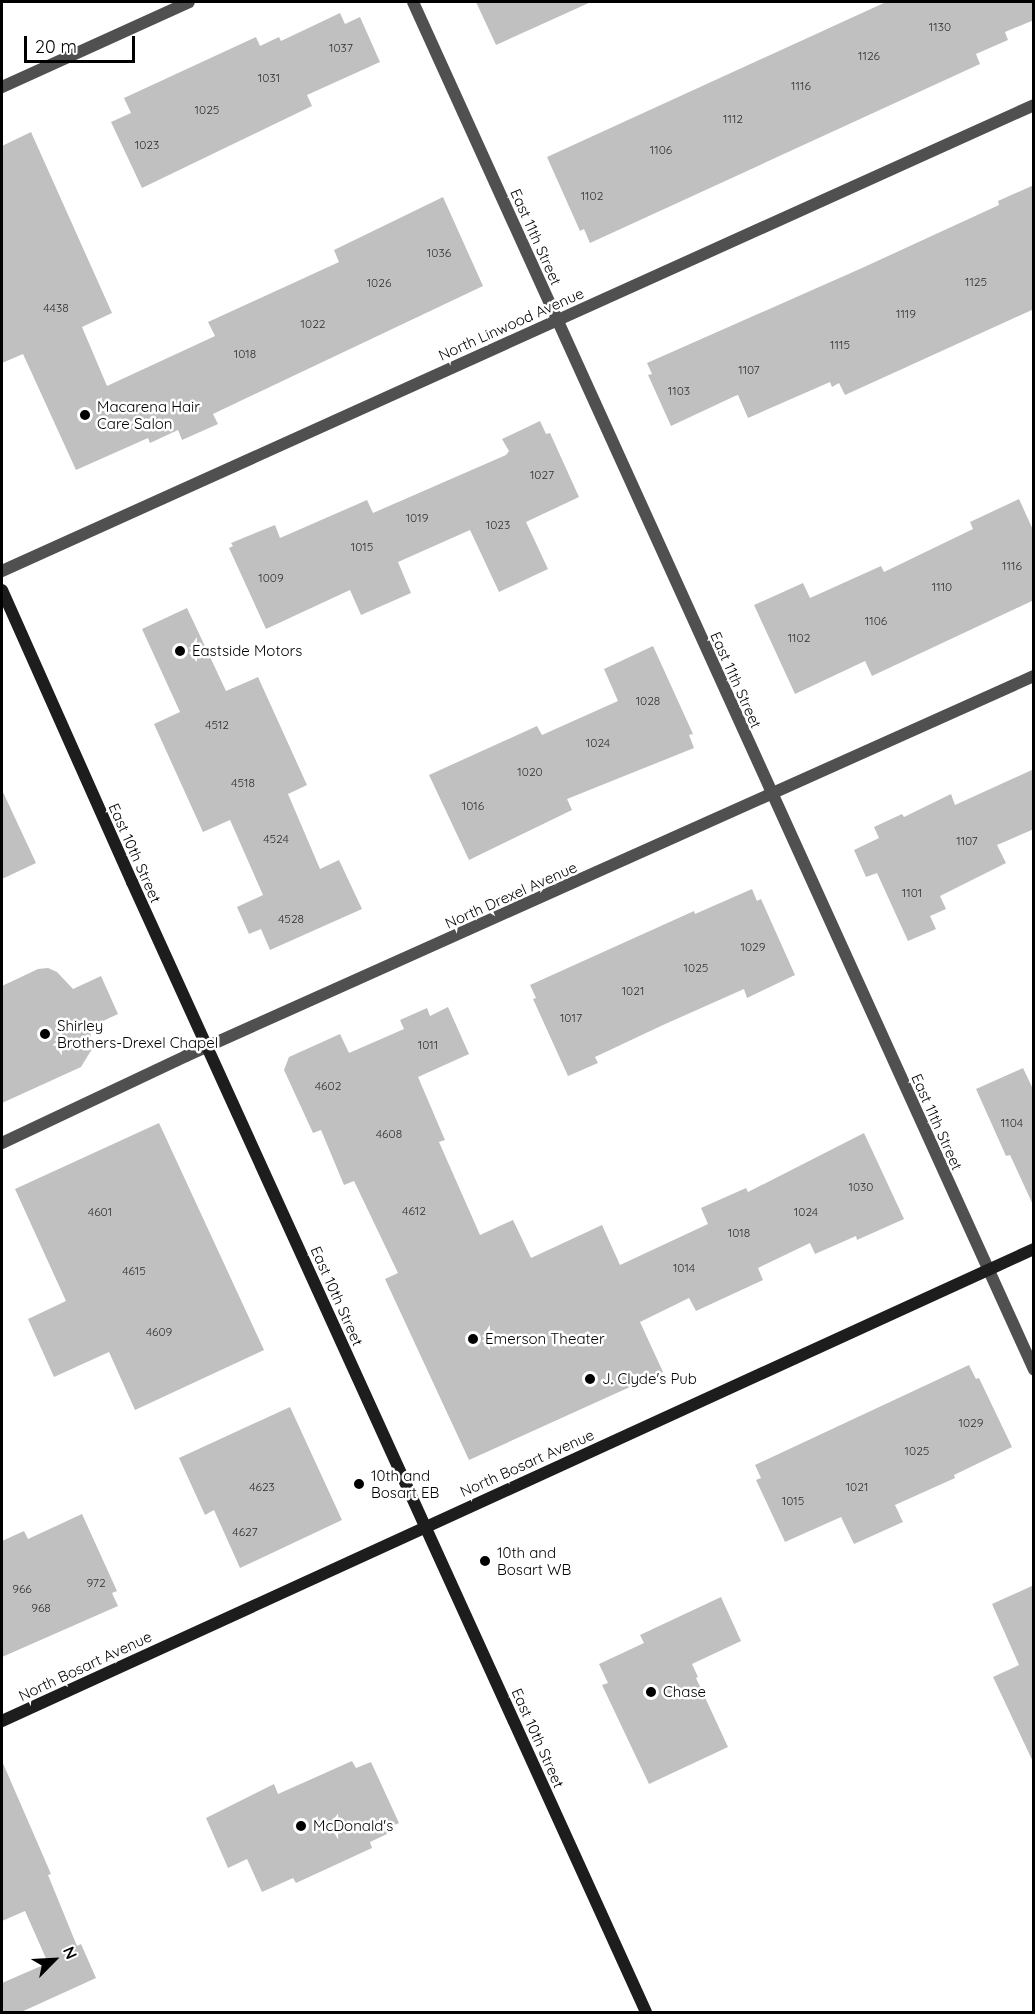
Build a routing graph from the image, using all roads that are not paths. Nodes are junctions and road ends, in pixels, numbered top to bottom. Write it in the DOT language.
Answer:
graph roads {
  1 [pos="189,2"];
  2 [pos="412,2"];
  3 [pos="2,87"];
  4 [pos="1034,105"];
  5 [pos="557,320"];
  6 [pos="2,571"];
  7 [pos="2,590"];
  8 [pos="1034,676"];
  9 [pos="772,794"];
  10 [pos="209,1048"];
  11 [pos="2,1143"];
  12 [pos="1034,1249"];
  13 [pos="988,1270"];
  14 [pos="1034,1370"];
  15 [pos="426,1525"];
  16 [pos="2,1721"];
  17 [pos="646,2013"];
  1 -- 3 [label="street"];
  2 -- 5 [label="street, East 11th Street"];
  4 -- 5 [label="street, North Linwood Avenue"];
  5 -- 6 [label="street, North Linwood Avenue"];
  5 -- 9 [label="street, East 11th Street"];
  7 -- 10 [label="main road, East 10th Street"];
  8 -- 9 [label="street, North Drexel Avenue"];
  9 -- 10 [label="street, North Drexel Avenue"];
  9 -- 13 [label="street, East 11th Street"];
  10 -- 11 [label="street, North Drexel Avenue"];
  10 -- 15 [label="main road, East 10th Street"];
  12 -- 13 [label="main road, North Bosart Avenue"];
  13 -- 14 [label="street, East 11th Street"];
  13 -- 15 [label="main road, North Bosart Avenue"];
  15 -- 16 [label="main road, North Bosart Avenue"];
  15 -- 17 [label="main road, East 10th Street"];
}
